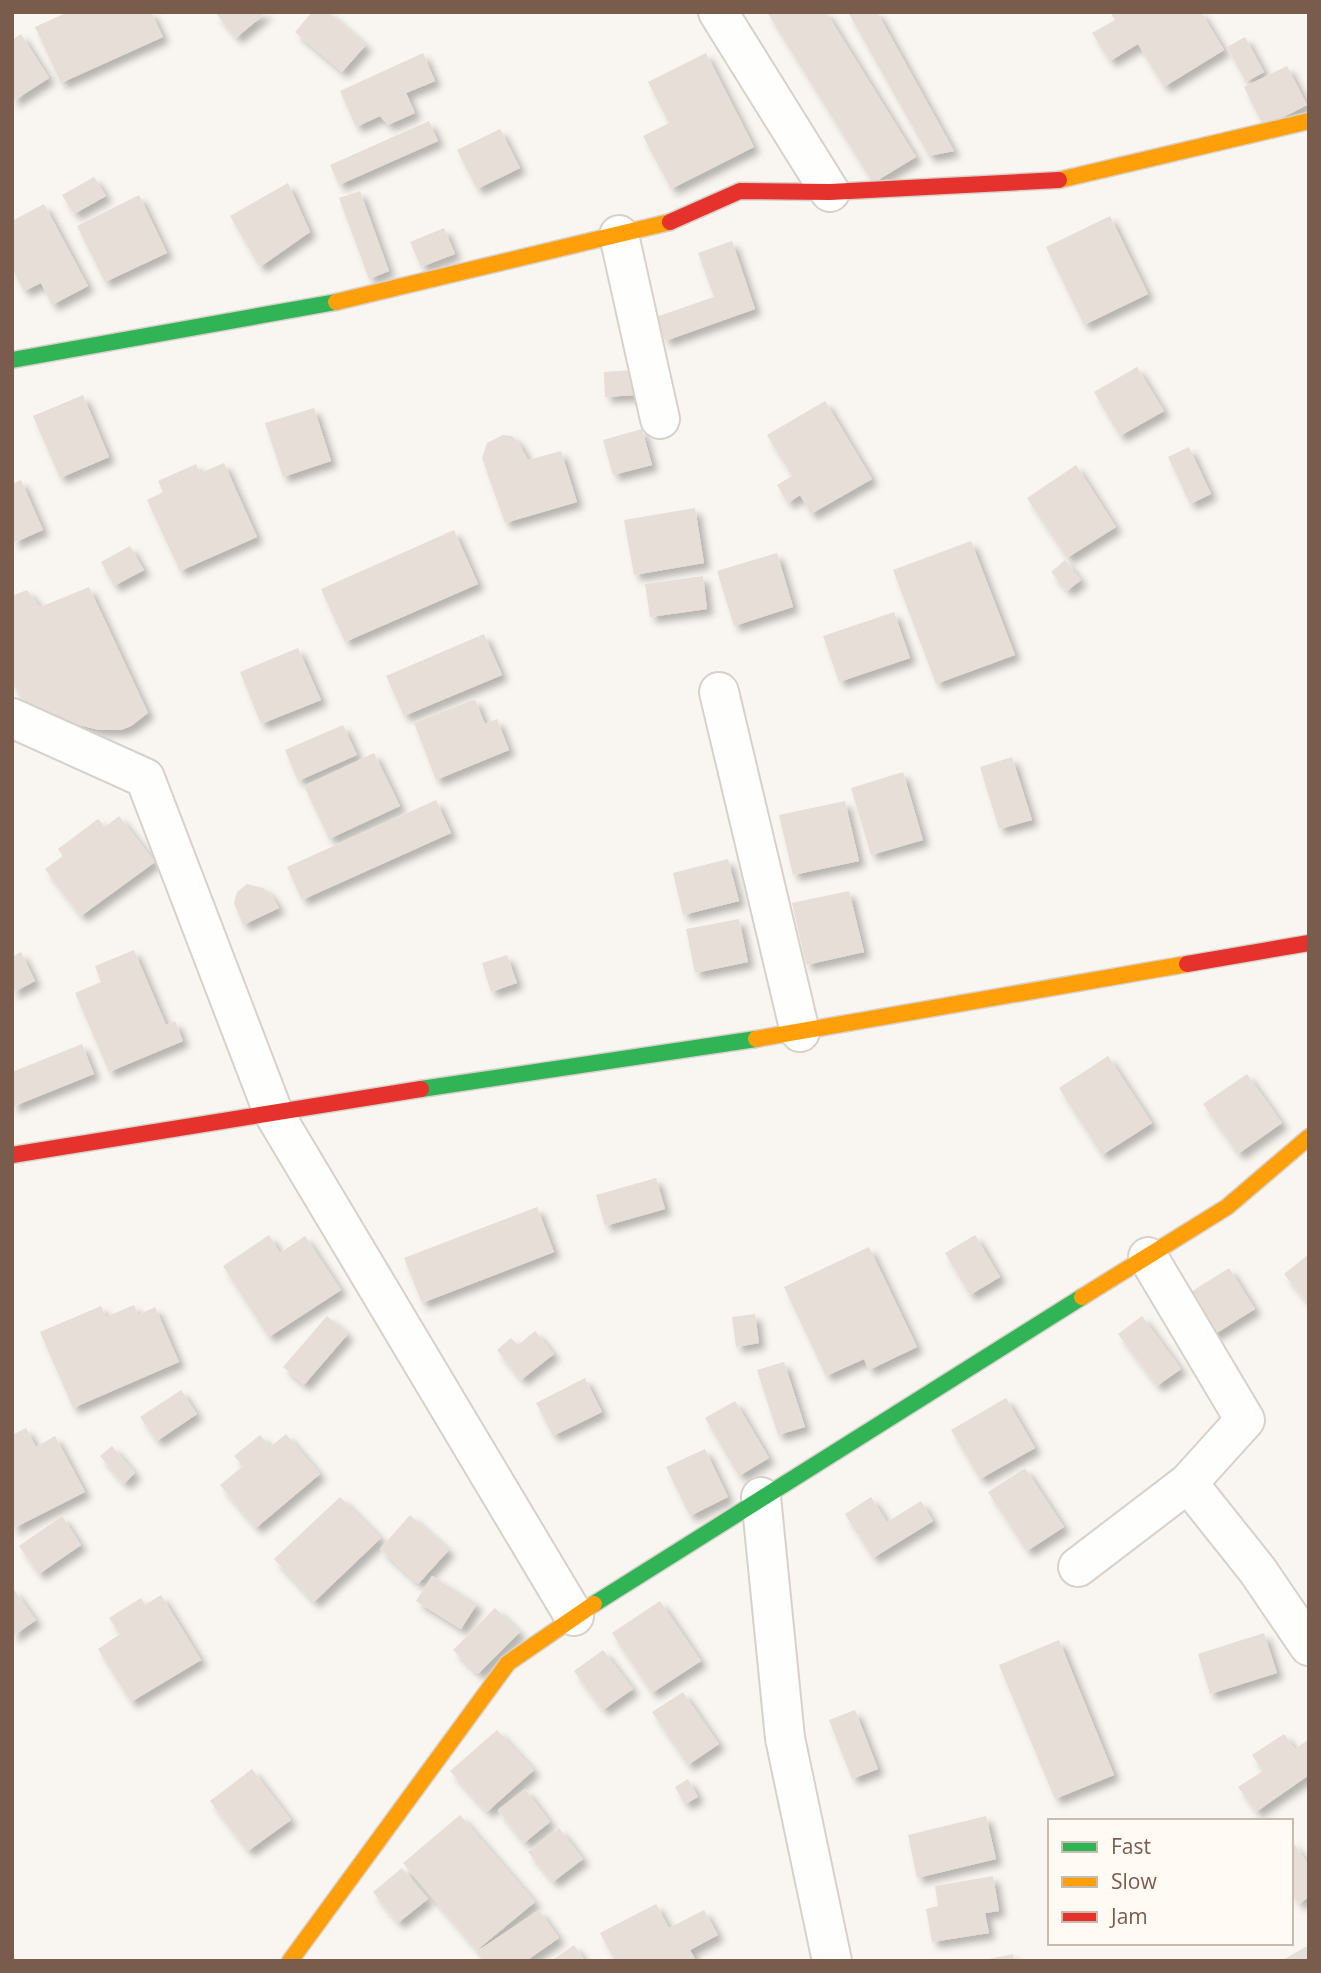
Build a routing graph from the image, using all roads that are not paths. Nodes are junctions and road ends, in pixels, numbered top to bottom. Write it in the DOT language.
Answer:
graph roads {
  1 [pos="718,12"];
  2 [pos="1309,121"];
  3 [pos="830,192"];
  4 [pos="619,235"];
  5 [pos="12,360"];
  6 [pos="660,419"];
  7 [pos="719,692"];
  8 [pos="12,718"];
  9 [pos="1309,943"];
  10 [pos="800,1032"];
  11 [pos="273,1112"];
  12 [pos="1309,1137"];
  13 [pos="12,1155"];
  14 [pos="1147,1258"];
  15 [pos="1188,1483"];
  16 [pos="761,1497"];
  17 [pos="1077,1567"];
  18 [pos="574,1616"];
  19 [pos="1309,1646"];
  20 [pos="300,1956"];
  21 [pos="832,1961"];
  1 -- 3 [label="street"];
  2 -- 3 [label="street"];
  3 -- 4 [label="street"];
  4 -- 5 [label="street"];
  4 -- 6 [label="street"];
  7 -- 10 [label="street"];
  8 -- 11 [label="street"];
  9 -- 10 [label="street"];
  10 -- 11 [label="street"];
  11 -- 13 [label="street"];
  11 -- 18 [label="street"];
  12 -- 14 [label="street"];
  14 -- 15 [label="street"];
  14 -- 16 [label="street"];
  15 -- 17 [label="street"];
  15 -- 19 [label="street"];
  16 -- 18 [label="street"];
  16 -- 21 [label="street"];
  18 -- 20 [label="street"];
}
